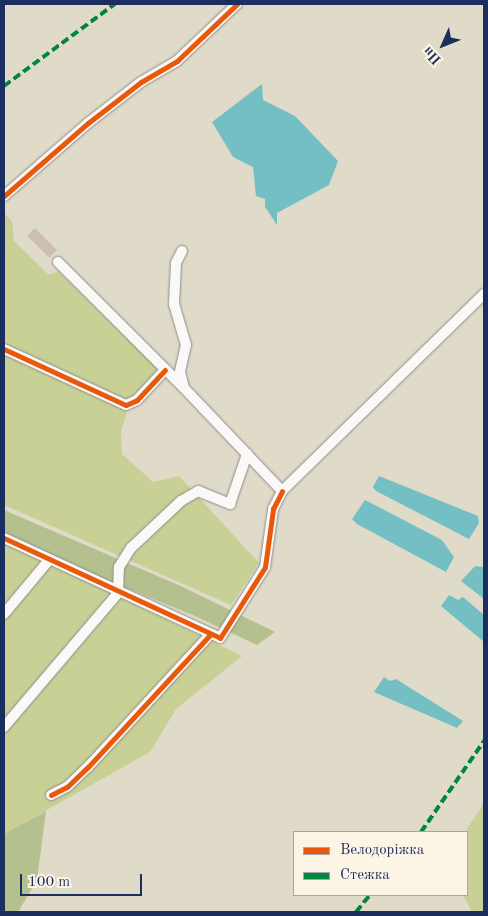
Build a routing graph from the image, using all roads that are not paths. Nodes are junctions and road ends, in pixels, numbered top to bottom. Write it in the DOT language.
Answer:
graph roads {
  1 [pos="236,4"];
  2 [pos="4,196"];
  3 [pos="182,252"];
  4 [pos="58,262"];
  5 [pos="484,294"];
  6 [pos="4,349"];
  7 [pos="165,370"];
  8 [pos="184,388"];
  9 [pos="247,454"];
  10 [pos="282,491"];
  11 [pos="4,538"];
  12 [pos="49,560"];
  13 [pos="118,593"];
  14 [pos="4,614"];
  15 [pos="210,635"];
  16 [pos="4,727"];
  17 [pos="51,795"];
  1 -- 2 [label="street"];
  3 -- 8 [label="street"];
  4 -- 7 [label="street"];
  5 -- 10 [label="street"];
  6 -- 7 [label="street"];
  7 -- 8 [label="street"];
  8 -- 9 [label="street"];
  9 -- 10 [label="street"];
  9 -- 13 [label="street"];
  10 -- 15 [label="street"];
  11 -- 12 [label="street"];
  12 -- 13 [label="street"];
  12 -- 14 [label="street"];
  13 -- 15 [label="street"];
  13 -- 16 [label="street"];
  15 -- 17 [label="street"];
}
